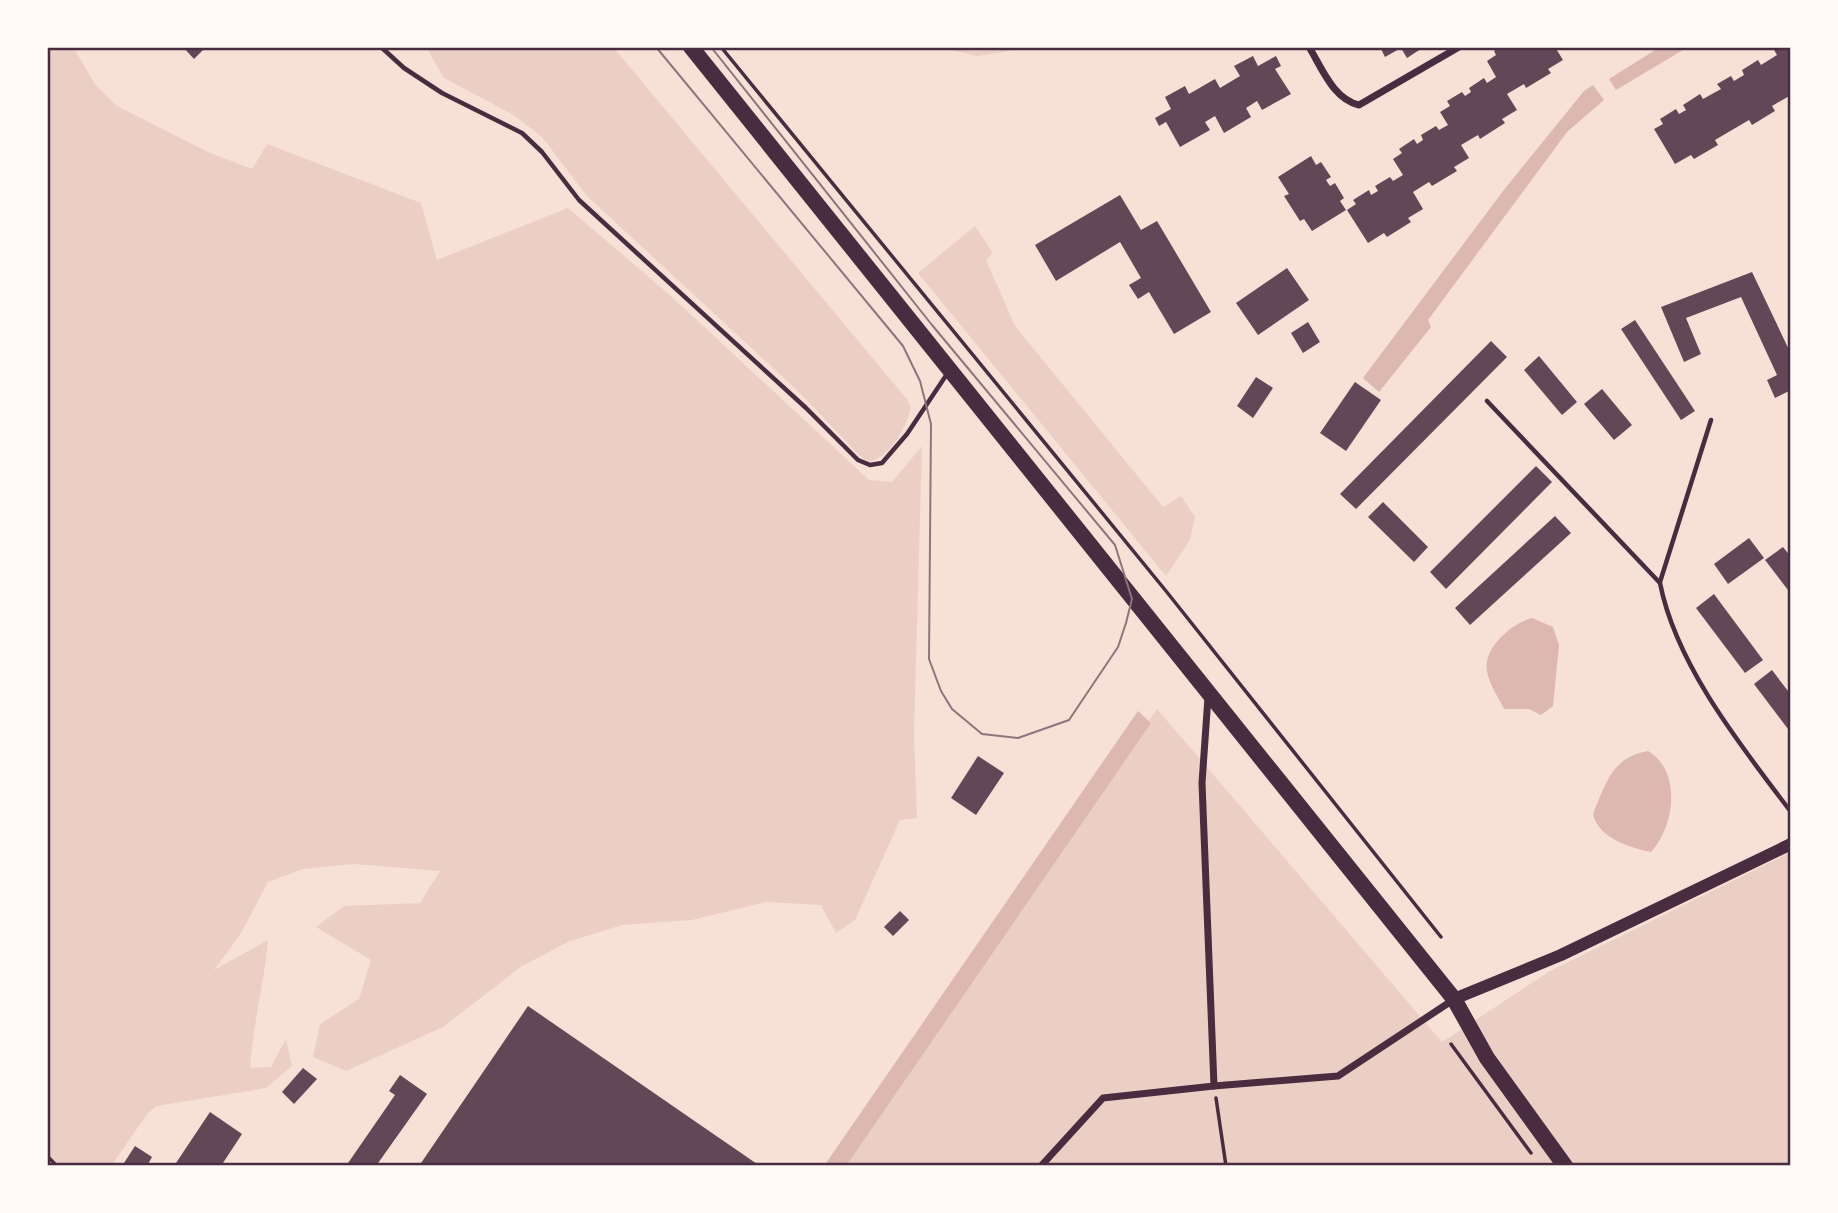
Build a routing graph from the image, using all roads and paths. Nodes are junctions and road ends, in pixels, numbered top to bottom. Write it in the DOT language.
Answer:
graph roads {
  1 [pos="381,47"];
  2 [pos="691,47"];
  3 [pos="721,47"];
  4 [pos="1309,47"];
  5 [pos="1460,47"];
  6 [pos="949,370"];
  7 [pos="1487,401"];
  8 [pos="1711,420"];
  9 [pos="1660,583"];
  10 [pos="1208,693"];
  11 [pos="1791,811"];
  12 [pos="1791,844"];
  13 [pos="1441,937"];
  14 [pos="1454,999"];
  15 [pos="1451,1044"];
  16 [pos="1214,1086"];
  17 [pos="1533,1155"];
  18 [pos="47,1156"];
  19 [pos="57,1166"];
  20 [pos="1041,1166"];
  21 [pos="1226,1166"];
  22 [pos="1565,1166"];
  1 -- 6 [label="lane"];
  2 -- 6 [label="main road"];
  3 -- 13 [label="path"];
  4 -- 5 [label="street"];
  6 -- 10 [label="main road"];
  7 -- 9 [label="lane"];
  8 -- 9 [label="lane"];
  9 -- 11 [label="lane"];
  10 -- 14 [label="main road"];
  10 -- 16 [label="street"];
  12 -- 14 [label="street"];
  14 -- 16 [label="street"];
  14 -- 22 [label="main road"];
  15 -- 17 [label="path"];
  16 -- 20 [label="street"];
  16 -- 21 [label="path"];
  18 -- 19 [label="path"];
}
